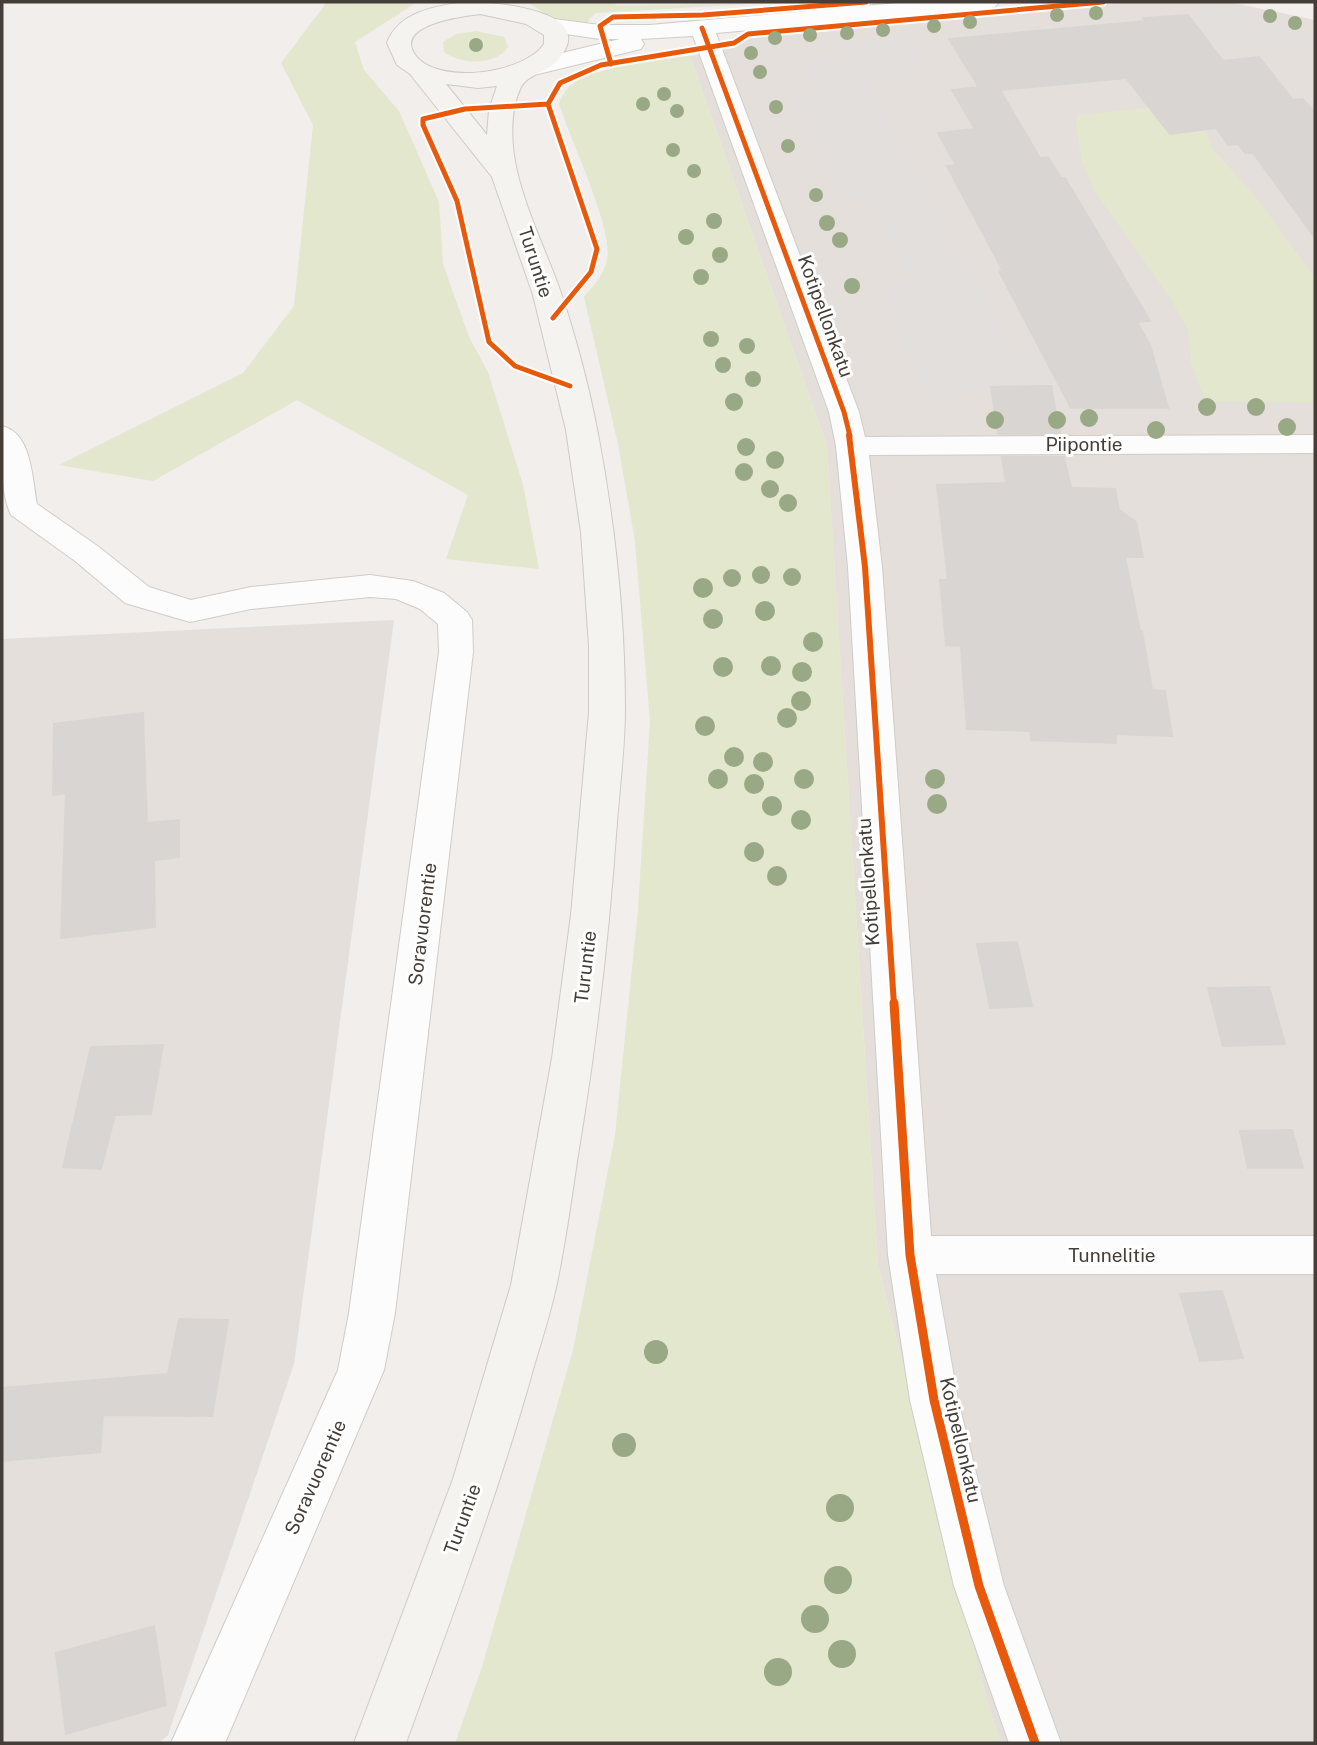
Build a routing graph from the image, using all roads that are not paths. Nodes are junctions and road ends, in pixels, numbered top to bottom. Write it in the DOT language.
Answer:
graph roads {
  1 [pos="986,2"];
  2 [pos="454,6"];
  3 [pos="513,7"];
  4 [pos="547,25"];
  5 [pos="696,29"];
  6 [pos="419,69"];
  7 [pos="524,71"];
  8 [pos="505,176"];
  9 [pos="2,435"];
  10 [pos="1315,444"];
  11 [pos="852,446"];
  12 [pos="910,1255"];
  13 [pos="1315,1255"];
  14 [pos="198,1743"];
  15 [pos="380,1743"];
  16 [pos="1035,1743"];
  1 -- 5 [label="street"];
  2 -- 3 [label="main road"];
  2 -- 6 [label="main road, Turuntie"];
  3 -- 4 [label="main road"];
  4 -- 5 [label="street"];
  4 -- 7 [label="main road"];
  5 -- 7 [label="street"];
  5 -- 11 [label="street, Kotipellonkatu"];
  6 -- 7 [label="main road"];
  6 -- 8 [label="main road, Turuntie"];
  7 -- 8 [label="main road, Turuntie"];
  8 -- 15 [label="main road, Turuntie"];
  9 -- 14 [label="street, Soravuorentie"];
  10 -- 11 [label="street, Piipontie"];
  11 -- 12 [label="street, Kotipellonkatu"];
  12 -- 13 [label="street, Tunnelitie"];
  12 -- 16 [label="street, Kotipellonkatu"];
}
